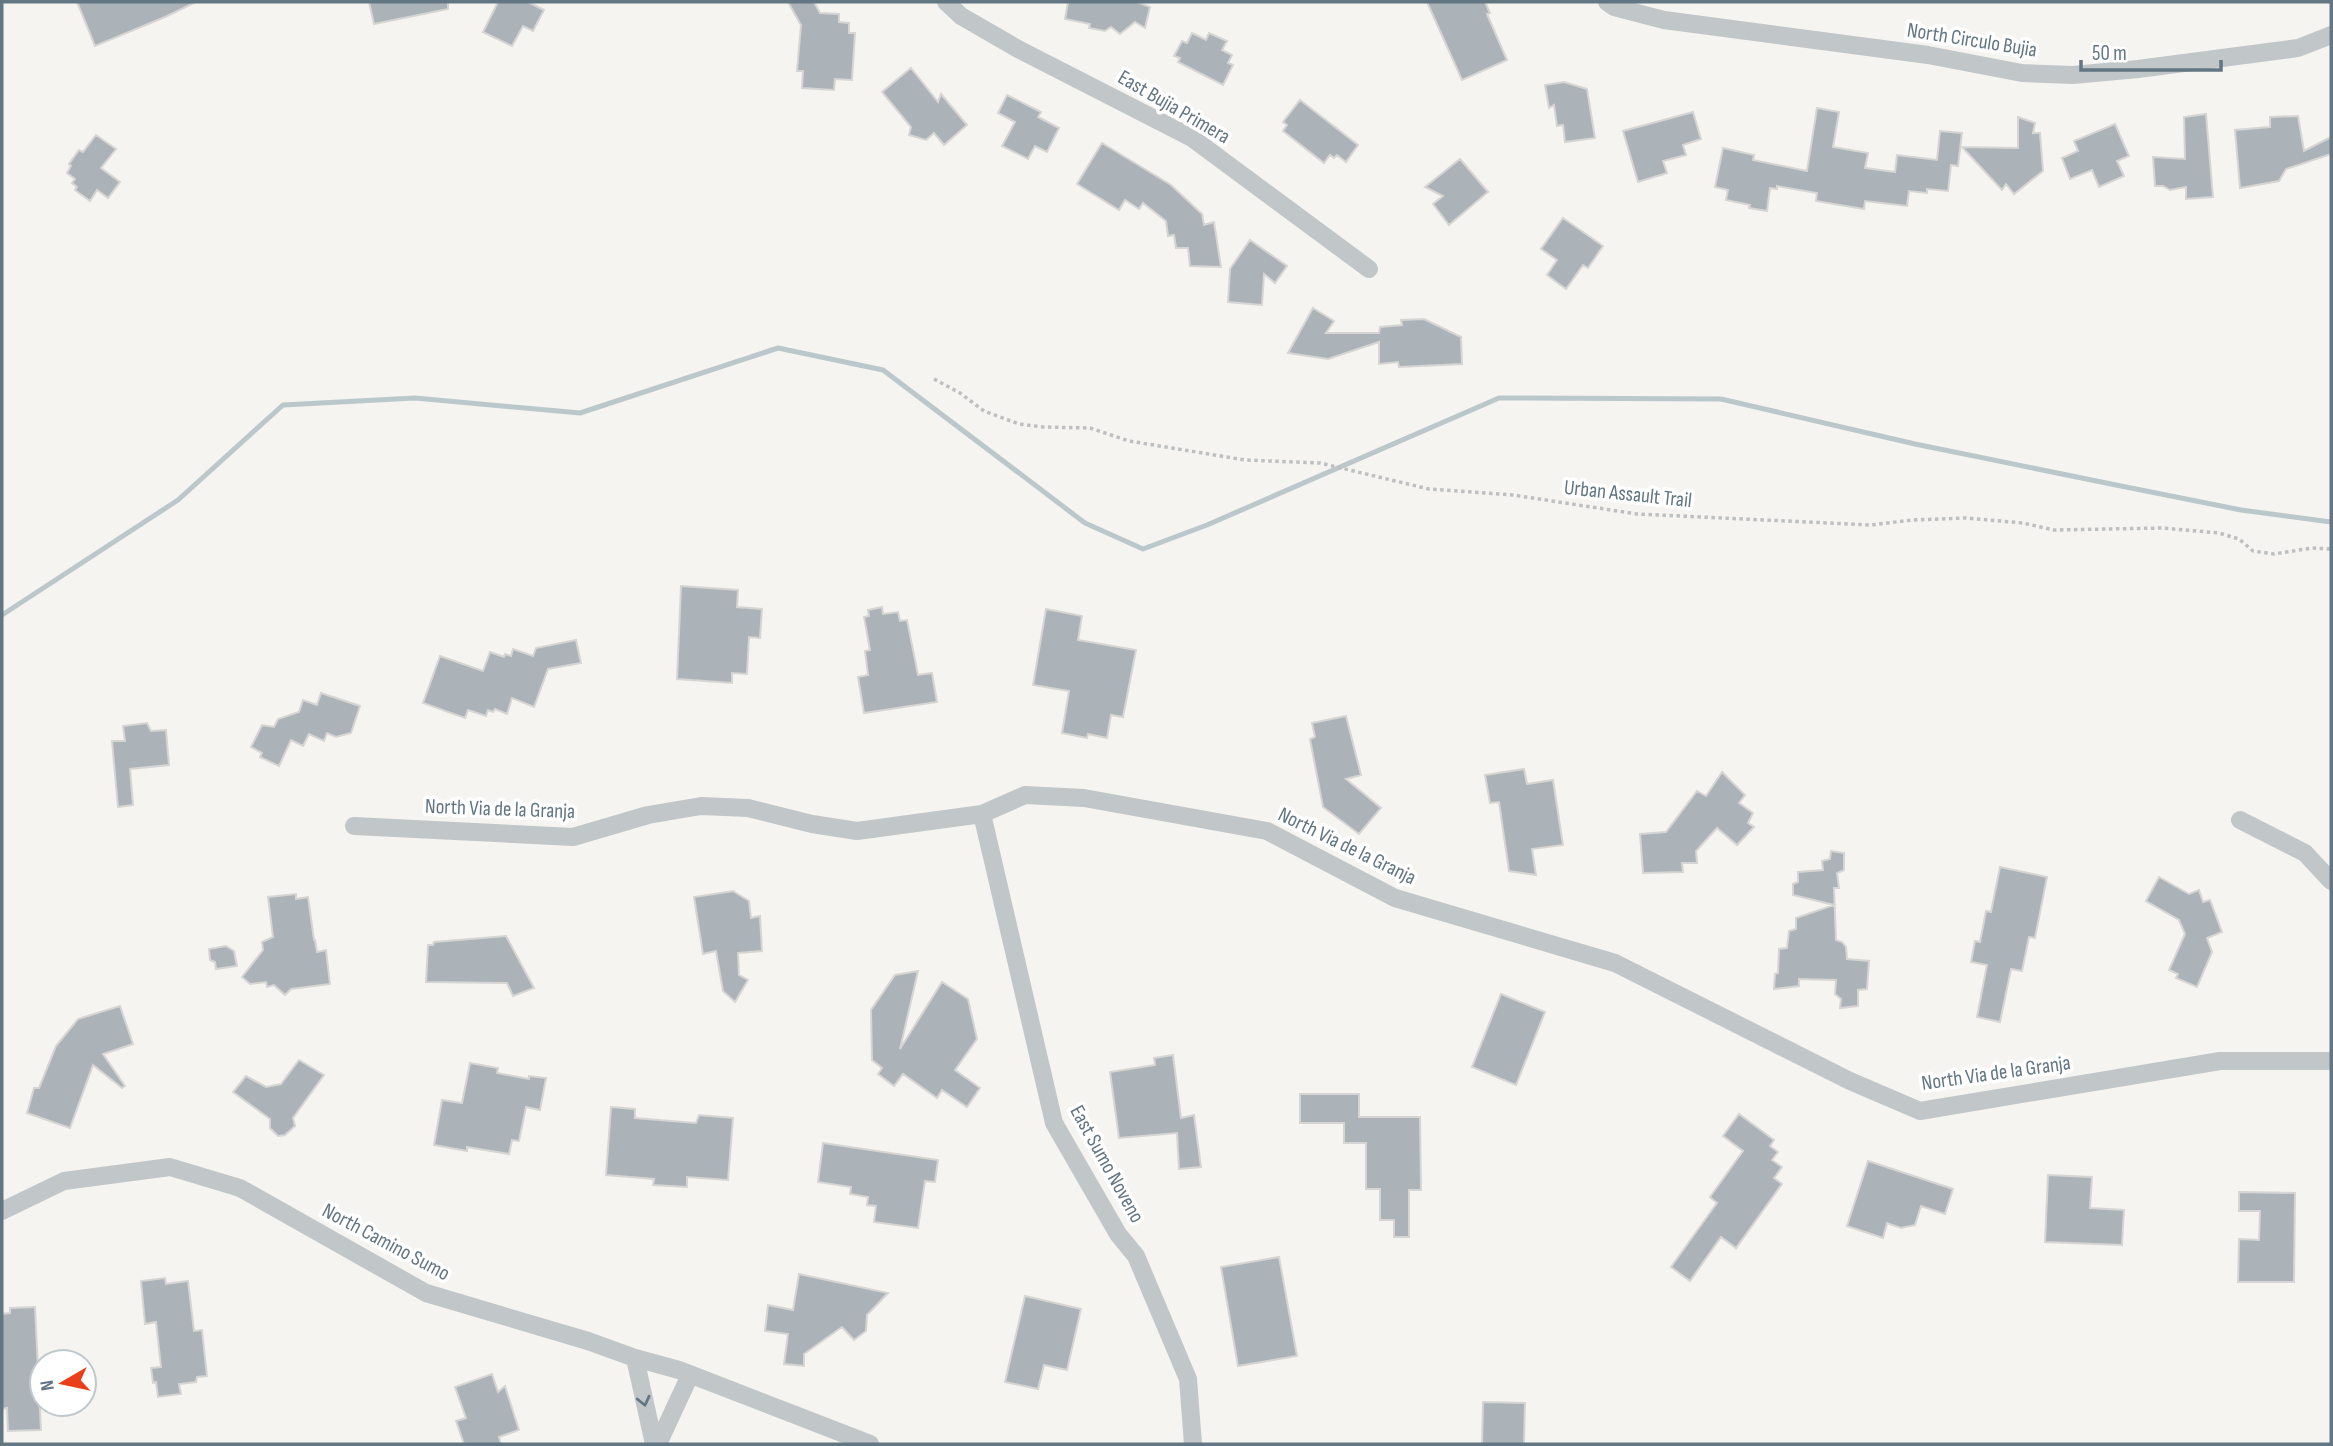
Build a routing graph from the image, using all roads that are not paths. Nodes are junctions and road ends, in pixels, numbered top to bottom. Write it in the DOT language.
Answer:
graph roads {
  1 [pos="946,2"];
  2 [pos="1607,2"];
  3 [pos="2331,35"];
  4 [pos="1369,269"];
  5 [pos="982,814"];
  6 [pos="2240,820"];
  7 [pos="354,826"];
  8 [pos="2331,881"];
  9 [pos="2331,1061"];
  10 [pos="2,1211"];
  11 [pos="635,1359"];
  12 [pos="690,1375"];
  13 [pos="656,1444"];
  14 [pos="870,1444"];
  15 [pos="1193,1444"];
  1 -- 4 [label="street, East Bujia Primera"];
  2 -- 3 [label="street, North Circulo Bujia"];
  5 -- 7 [label="street, North Via de la Granja"];
  5 -- 9 [label="street, North Via de la Granja"];
  5 -- 15 [label="street, East Sumo Noveno"];
  6 -- 8 [label="street"];
  10 -- 11 [label="street, North Camino Sumo"];
  11 -- 12 [label="street, North Camino Sumo"];
  11 -- 13 [label="street, one-way"];
  12 -- 13 [label="street"];
  12 -- 14 [label="street, North Camino Sumo"];
}
